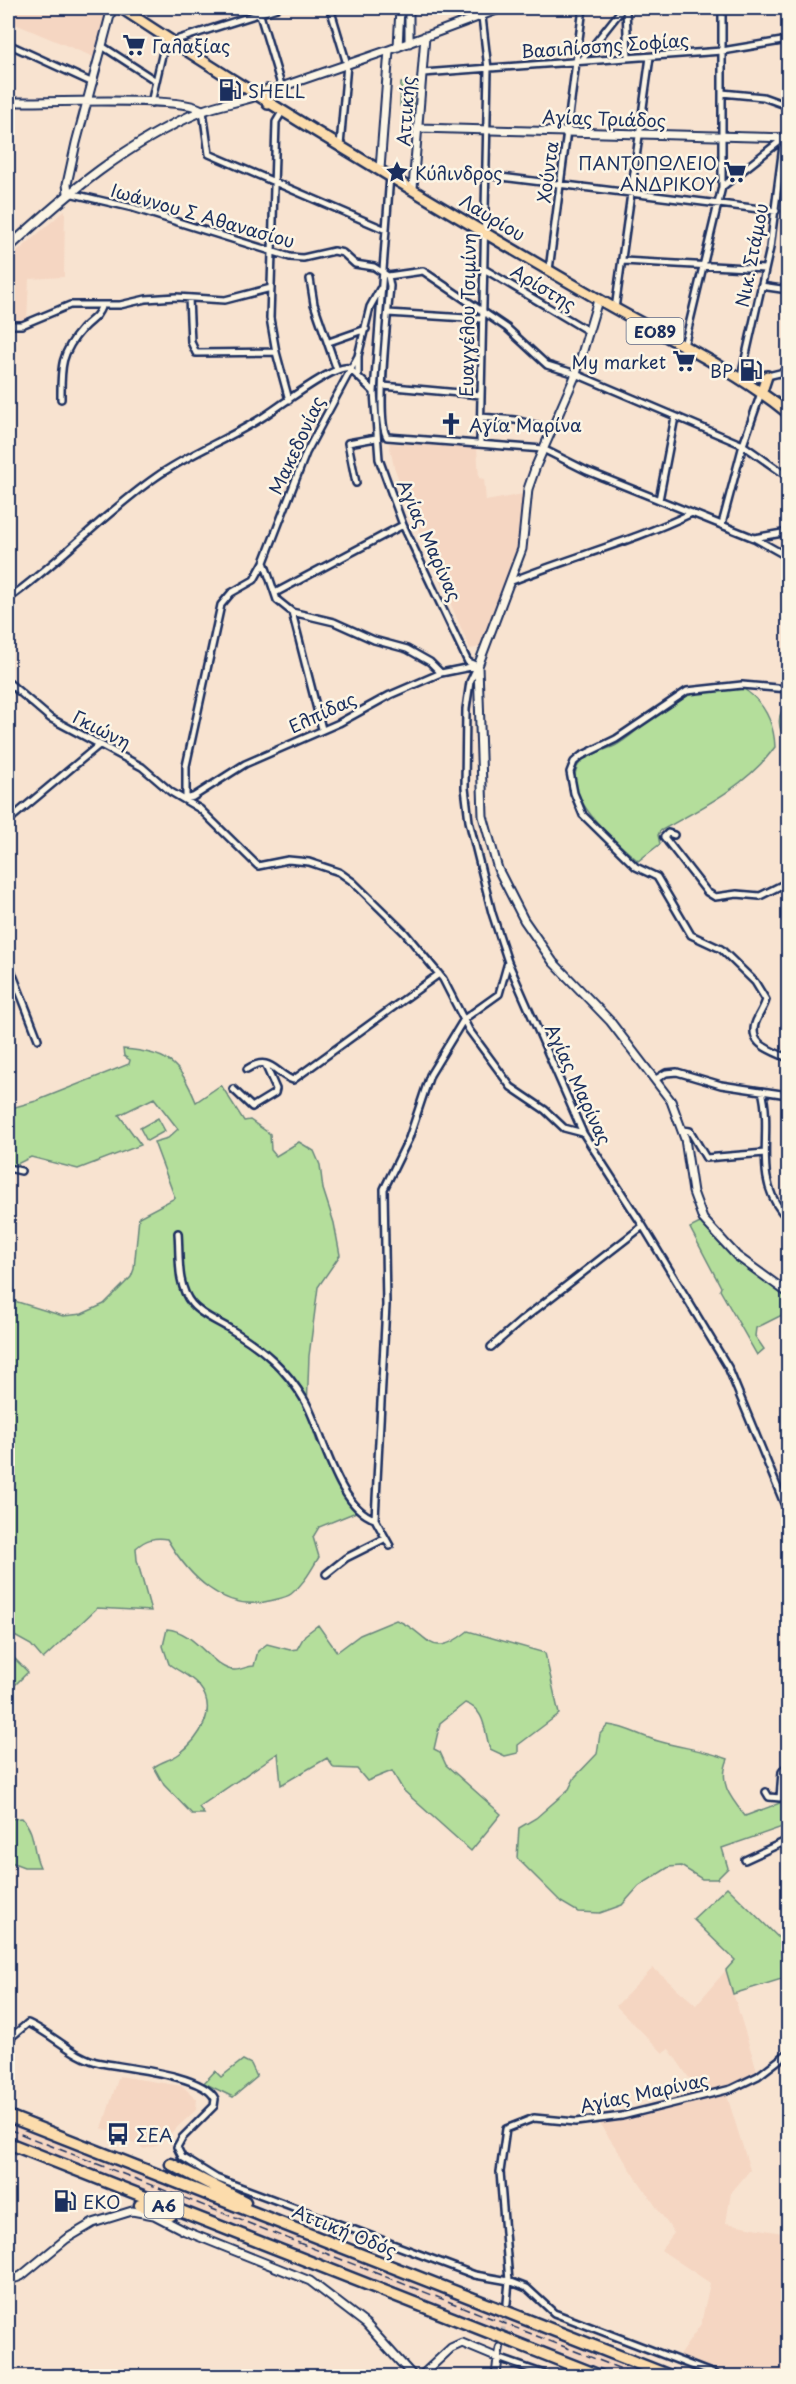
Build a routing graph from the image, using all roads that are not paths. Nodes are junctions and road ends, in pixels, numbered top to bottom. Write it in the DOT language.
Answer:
graph roads {
  1 [pos="112,8"];
  2 [pos="121,8"];
  3 [pos="277,8"];
  4 [pos="330,8"];
  5 [pos="400,8"];
  6 [pos="409,8"];
  7 [pos="502,8"];
  8 [pos="583,8"];
  9 [pos="624,8"];
  10 [pos="722,8"];
  11 [pos="259,10"];
  12 [pos="482,11"];
  13 [pos="425,36"];
  14 [pos="171,40"];
  15 [pos="789,40"];
  16 [pos="409,43"];
  17 [pos="8,44"];
  18 [pos="102,46"];
  19 [pos="398,47"];
  20 [pos="389,50"];
  21 [pos="722,51"];
  22 [pos="650,57"];
  23 [pos="628,58"];
  24 [pos="579,61"];
  25 [pos="347,64"];
  26 [pos="488,69"];
  27 [pos="423,73"];
  28 [pos="156,81"];
  29 [pos="93,83"];
  30 [pos="281,85"];
  31 [pos="268,90"];
  32 [pos="722,93"];
  33 [pos="255,96"];
  34 [pos="8,102"];
  35 [pos="88,102"];
  36 [pos="151,103"];
  37 [pos="268,104"];
  38 [pos="788,108"];
  39 [pos="203,111"];
  40 [pos="282,112"];
  41 [pos="419,128"];
  42 [pos="487,130"];
  43 [pos="568,132"];
  44 [pos="640,134"];
  45 [pos="723,136"];
  46 [pos="787,136"];
  47 [pos="340,146"];
  48 [pos="380,169"];
  49 [pos="390,175"];
  50 [pos="485,175"];
  51 [pos="275,182"];
  52 [pos="561,184"];
  53 [pos="722,187"];
  54 [pos="413,188"];
  55 [pos="68,193"];
  56 [pos="633,193"];
  57 [pos="716,204"];
  58 [pos="776,211"];
  59 [pos="386,230"];
  60 [pos="484,231"];
  61 [pos="8,248"];
  62 [pos="272,251"];
  63 [pos="623,261"];
  64 [pos="703,265"];
  65 [pos="765,268"];
  66 [pos="484,269"];
  67 [pos="549,270"];
  68 [pos="382,273"];
  69 [pos="388,276"];
  70 [pos="310,279"];
  71 [pos="760,286"];
  72 [pos="271,288"];
  73 [pos="380,289"];
  74 [pos="789,290"];
  75 [pos="189,298"];
  76 [pos="598,300"];
  77 [pos="102,305"];
  78 [pos="615,309"];
  79 [pos="482,310"];
  80 [pos="388,314"];
  81 [pos="482,319"];
  82 [pos="8,325"];
  83 [pos="366,329"];
  84 [pos="588,332"];
  85 [pos="329,342"];
  86 [pos="684,347"];
  87 [pos="276,352"];
  88 [pos="358,356"];
  89 [pos="349,368"];
  90 [pos="337,370"];
  91 [pos="789,371"];
  92 [pos="576,374"];
  93 [pos="358,375"];
  94 [pos="767,376"];
  95 [pos="744,379"];
  96 [pos="383,386"];
  97 [pos="762,391"];
  98 [pos="374,392"];
  99 [pos="481,395"];
  100 [pos="61,399"];
  101 [pos="289,400"];
  102 [pos="789,413"];
  103 [pos="481,417"];
  104 [pos="675,417"];
  105 [pos="552,429"];
  106 [pos="376,438"];
  107 [pos="480,444"];
  108 [pos="743,445"];
  109 [pos="543,449"];
  110 [pos="789,477"];
  111 [pos="356,483"];
  112 [pos="658,500"];
  113 [pos="693,513"];
  114 [pos="722,524"];
  115 [pos="403,525"];
  116 [pos="789,532"];
  117 [pos="754,538"];
  118 [pos="789,557"];
  119 [pos="264,562"];
  120 [pos="512,581"];
  121 [pos="275,593"];
  122 [pos="8,599"];
  123 [pos="292,612"];
  124 [pos="478,666"];
  125 [pos="441,673"];
  126 [pos="8,682"];
  127 [pos="789,689"];
  128 [pos="322,729"];
  129 [pos="99,745"];
  130 [pos="186,799"];
  131 [pos="8,821"];
  132 [pos="674,836"];
  133 [pos="789,882"];
  134 [pos="8,962"];
  135 [pos="508,962"];
  136 [pos="438,974"];
  137 [pos="464,1019"];
  138 [pos="38,1039"];
  139 [pos="789,1058"];
  140 [pos="266,1064"];
  141 [pos="247,1069"];
  142 [pos="656,1079"];
  143 [pos="233,1089"];
  144 [pos="762,1091"];
  145 [pos="789,1095"];
  146 [pos="682,1131"];
  147 [pos="583,1133"];
  148 [pos="765,1153"];
  149 [pos="8,1168"];
  150 [pos="21,1171"];
  151 [pos="782,1212"];
  152 [pos="643,1226"];
  153 [pos="178,1233"];
  154 [pos="789,1293"];
  155 [pos="491,1347"];
  156 [pos="789,1513"];
  157 [pos="375,1519"];
  158 [pos="384,1539"];
  159 [pos="390,1546"];
  160 [pos="326,1574"];
  161 [pos="789,1768"];
  162 [pos="766,1792"];
  163 [pos="789,1840"];
  164 [pos="745,1860"];
  165 [pos="8,2040"];
  166 [pos="789,2053"];
  167 [pos="8,2116"];
  168 [pos="8,2143"];
  169 [pos="171,2164"];
  170 [pos="140,2205"];
  171 [pos="274,2219"];
  172 [pos="321,2267"];
  173 [pos="8,2274"];
  174 [pos="509,2281"];
  175 [pos="507,2303"];
  176 [pos="500,2347"];
  177 [pos="498,2358"];
  178 [pos="413,2376"];
  179 [pos="421,2376"];
  180 [pos="496,2376"];
  181 [pos="550,2376"];
  182 [pos="600,2376"];
  183 [pos="670,2376"];
  184 [pos="719,2376"];
  1 -- 18 [label="street"];
  2 -- 14 [label="main road, Λαυρίου / ΕΟ89"];
  3 -- 11 [label="street"];
  4 -- 25 [label="street"];
  5 -- 19 [label="street"];
  6 -- 16 [label="street"];
  7 -- 12 [label="street"];
  8 -- 24 [label="street, Χούντα"];
  9 -- 23 [label="street"];
  9 -- 24 [label="street"];
  10 -- 21 [label="street"];
  11 -- 14 [label="street"];
  11 -- 30 [label="street"];
  12 -- 13 [label="street"];
  12 -- 26 [label="street, Ευαγγέλου Τσιμίνη"];
  13 -- 16 [label="street"];
  13 -- 27 [label="street, Αττικής"];
  14 -- 28 [label="street"];
  14 -- 33 [label="main road, Λαυρίου / ΕΟ89"];
  15 -- 21 [label="street, Βασιλίσσης Σοφίας"];
  16 -- 19 [label="street"];
  17 -- 29 [label="street"];
  18 -- 28 [label="street"];
  18 -- 29 [label="street"];
  19 -- 20 [label="street"];
  20 -- 25 [label="street"];
  20 -- 48 [label="street, Αττικής"];
  21 -- 22 [label="street, Βασιλίσσης Σοφίας"];
  21 -- 32 [label="street"];
  22 -- 23 [label="street, Βασιλίσσης Σοφίας"];
  22 -- 44 [label="street"];
  23 -- 24 [label="street, Βασιλίσσης Σοφίας"];
  24 -- 26 [label="street, Βασιλίσσης Σοφίας"];
  24 -- 43 [label="street, Χούντα"];
  25 -- 30 [label="street"];
  25 -- 47 [label="street"];
  26 -- 27 [label="street, Βασιλίσσης Σοφίας"];
  26 -- 42 [label="street, Ευαγγέλου Τσιμίνη"];
  27 -- 41 [label="street, Αττικής"];
  28 -- 36 [label="street"];
  29 -- 35 [label="street"];
  30 -- 31 [label="street"];
  31 -- 33 [label="street"];
  31 -- 37 [label="main road"];
  32 -- 38 [label="street"];
  32 -- 45 [label="street"];
  33 -- 37 [label="main road, Λαυρίου / ΕΟ89"];
  33 -- 39 [label="main road"];
  34 -- 35 [label="street"];
  35 -- 36 [label="street"];
  35 -- 55 [label="street"];
  36 -- 39 [label="street"];
  37 -- 40 [label="main road, Λαυρίου / ΕΟ89"];
  39 -- 51 [label="street"];
  39 -- 55 [label="main road"];
  40 -- 47 [label="main road, Λαυρίου / ΕΟ89"];
  40 -- 51 [label="street"];
  41 -- 42 [label="street, Αγίας Τριάδος"];
  41 -- 54 [label="street, Αττικής"];
  42 -- 43 [label="street, Αγίας Τριάδος"];
  42 -- 50 [label="street, Ευαγγέλου Τσιμίνη"];
  43 -- 44 [label="street, Αγίας Τριάδος"];
  43 -- 52 [label="street, Χούντα"];
  44 -- 45 [label="street, Αγίας Τριάδος"];
  44 -- 56 [label="street"];
  45 -- 46 [label="street, Αγίας Τριάδος"];
  45 -- 53 [label="street"];
  46 -- 53 [label="street"];
  46 -- 58 [label="street, Νικ. Στάμου"];
  47 -- 48 [label="main road, Λαυρίου / ΕΟ89"];
  48 -- 49 [label="main road, Λαυρίου / ΕΟ89"];
  49 -- 54 [label="main road, Λαυρίου / ΕΟ89"];
  49 -- 59 [label="street, Αγίας Μαρίνας"];
  50 -- 52 [label="street"];
  50 -- 60 [label="street, Ευαγγέλου Τσιμίνη"];
  51 -- 59 [label="street"];
  51 -- 62 [label="street"];
  52 -- 56 [label="street"];
  52 -- 67 [label="street, Χούντα"];
  53 -- 57 [label="street"];
  54 -- 60 [label="main road, Λαυρίου / ΕΟ89"];
  55 -- 61 [label="main road"];
  55 -- 62 [label="street, Ιωάννου Σ Αθανασίου"];
  56 -- 57 [label="street"];
  56 -- 63 [label="street"];
  57 -- 58 [label="street"];
  57 -- 64 [label="street"];
  58 -- 65 [label="street, Νικ. Στάμου"];
  59 -- 68 [label="street, Αγίας Μαρίνας"];
  60 -- 66 [label="street, Ευαγγέλου Τσιμίνη"];
  60 -- 67 [label="main road, Λαυρίου / ΕΟ89"];
  62 -- 68 [label="street, Ιωάννου Σ Αθανασίου"];
  62 -- 72 [label="street"];
  63 -- 64 [label="street"];
  63 -- 78 [label="street"];
  64 -- 65 [label="street"];
  64 -- 86 [label="street"];
  65 -- 71 [label="street, Νικ. Στάμου"];
  66 -- 79 [label="street, Ευαγγέλου Τσιμίνη"];
  66 -- 84 [label="street, Αρίστης"];
  67 -- 76 [label="main road, Λαυρίου / ΕΟ89"];
  68 -- 69 [label="street, Ιωάννου Σ Αθανασίου"];
  68 -- 73 [label="street, Αγίας Μαρίνας"];
  69 -- 79 [label="street"];
  69 -- 80 [label="street"];
  70 -- 85 [label="street"];
  71 -- 74 [label="street"];
  71 -- 95 [label="street, Νικ. Στάμου"];
  72 -- 75 [label="street"];
  72 -- 87 [label="street"];
  73 -- 83 [label="street, Μακεδονίας"];
  73 -- 98 [label="street, Αγίας Μαρίνας"];
  75 -- 77 [label="street"];
  75 -- 87 [label="street"];
  76 -- 78 [label="main road, Λαυρίου / ΕΟ89"];
  76 -- 84 [label="street, Αγίας Μαρίνας"];
  77 -- 82 [label="street"];
  77 -- 100 [label="street"];
  78 -- 86 [label="main road, Λαυρίου / ΕΟ89"];
  79 -- 81 [label="street, Ευαγγέλου Τσιμίνη"];
  79 -- 92 [label="street"];
  80 -- 81 [label="street"];
  80 -- 96 [label="street"];
  81 -- 99 [label="street, Ευαγγέλου Τσιμίνη"];
  83 -- 85 [label="street"];
  83 -- 88 [label="street, Μακεδονίας"];
  84 -- 92 [label="street, Αγίας Μαρίνας"];
  85 -- 90 [label="street"];
  86 -- 95 [label="main road, Λαυρίου / ΕΟ89"];
  87 -- 101 [label="street"];
  88 -- 89 [label="street, Μακεδονίας"];
  88 -- 93 [label="street"];
  89 -- 90 [label="street"];
  89 -- 93 [label="street"];
  89 -- 119 [label="street, Μακεδονίας"];
  90 -- 101 [label="street"];
  91 -- 94 [label="street"];
  92 -- 104 [label="street"];
  92 -- 105 [label="street, Αγίας Μαρίνας"];
  93 -- 98 [label="street"];
  94 -- 95 [label="street"];
  94 -- 97 [label="main road"];
  95 -- 97 [label="main road, Λαυρίου / ΕΟ89"];
  96 -- 99 [label="street"];
  96 -- 107 [label="street"];
  97 -- 102 [label="main road, Λαυρίου / ΕΟ89"];
  97 -- 108 [label="street"];
  98 -- 106 [label="street, Αγίας Μαρίνας"];
  99 -- 103 [label="street, Ευαγγέλου Τσιμίνη"];
  101 -- 122 [label="street"];
  103 -- 105 [label="street"];
  103 -- 107 [label="street, Ευαγγέλου Τσιμίνη"];
  104 -- 108 [label="street"];
  104 -- 112 [label="street"];
  105 -- 109 [label="street, Αγίας Μαρίνας"];
  106 -- 111 [label="street"];
  106 -- 115 [label="street, Αγίας Μαρίνας"];
  107 -- 109 [label="street"];
  108 -- 110 [label="street"];
  108 -- 114 [label="street"];
  109 -- 112 [label="street"];
  109 -- 120 [label="street, Αγίας Μαρίνας"];
  112 -- 113 [label="street"];
  113 -- 114 [label="street"];
  113 -- 120 [label="street"];
  114 -- 117 [label="street"];
  115 -- 121 [label="street"];
  115 -- 124 [label="street, Αγίας Μαρίνας"];
  116 -- 117 [label="street"];
  117 -- 118 [label="street"];
  119 -- 121 [label="street"];
  119 -- 130 [label="street, Μακεδονίας"];
  120 -- 124 [label="street, Αγίας Μαρίνας"];
  121 -- 123 [label="street"];
  123 -- 125 [label="street"];
  123 -- 128 [label="street"];
  124 -- 125 [label="street, Ελπίδας"];
  124 -- 135 [label="street, Αγίας Μαρίνας"];
  124 -- 142 [label="street"];
  125 -- 128 [label="street, Ελπίδας"];
  126 -- 129 [label="street, Γκιώνη"];
  127 -- 139 [label="street"];
  128 -- 130 [label="street, Ελπίδας"];
  129 -- 130 [label="street, Γκιώνη"];
  129 -- 131 [label="street"];
  130 -- 136 [label="street, Γκιώνη"];
  132 -- 133 [label="street"];
  134 -- 138 [label="street"];
  135 -- 137 [label="street"];
  135 -- 147 [label="street, Αγίας Μαρίνας"];
  136 -- 137 [label="street"];
  136 -- 140 [label="street"];
  137 -- 147 [label="street"];
  137 -- 157 [label="street"];
  140 -- 141 [label="street"];
  140 -- 143 [label="street"];
  142 -- 144 [label="street"];
  142 -- 146 [label="street"];
  144 -- 145 [label="street"];
  144 -- 148 [label="street"];
  146 -- 148 [label="street"];
  146 -- 154 [label="street"];
  147 -- 152 [label="street, Αγίας Μαρίνας"];
  148 -- 151 [label="street"];
  149 -- 150 [label="street"];
  152 -- 155 [label="street"];
  152 -- 156 [label="street, Αγίας Μαρίνας"];
  153 -- 157 [label="street"];
  157 -- 158 [label="street"];
  158 -- 159 [label="street"];
  158 -- 160 [label="street"];
  161 -- 162 [label="street"];
  163 -- 164 [label="street"];
  165 -- 174 [label="street"];
  166 -- 174 [label="street, Αγίας Μαρίνας"];
  167 -- 171 [label="highway, Αττική Οδός / Α6"];
  168 -- 172 [label="highway, Α6"];
  169 -- 171 [label="highway"];
  170 -- 172 [label="highway"];
  171 -- 183 [label="highway, Αττική Οδός / Α6"];
  172 -- 182 [label="highway, Α6"];
  173 -- 178 [label="street"];
  174 -- 175 [label="street"];
  174 -- 184 [label="street"];
  176 -- 177 [label="street"];
  177 -- 179 [label="street"];
  177 -- 180 [label="street"];
  177 -- 181 [label="street"];
}
